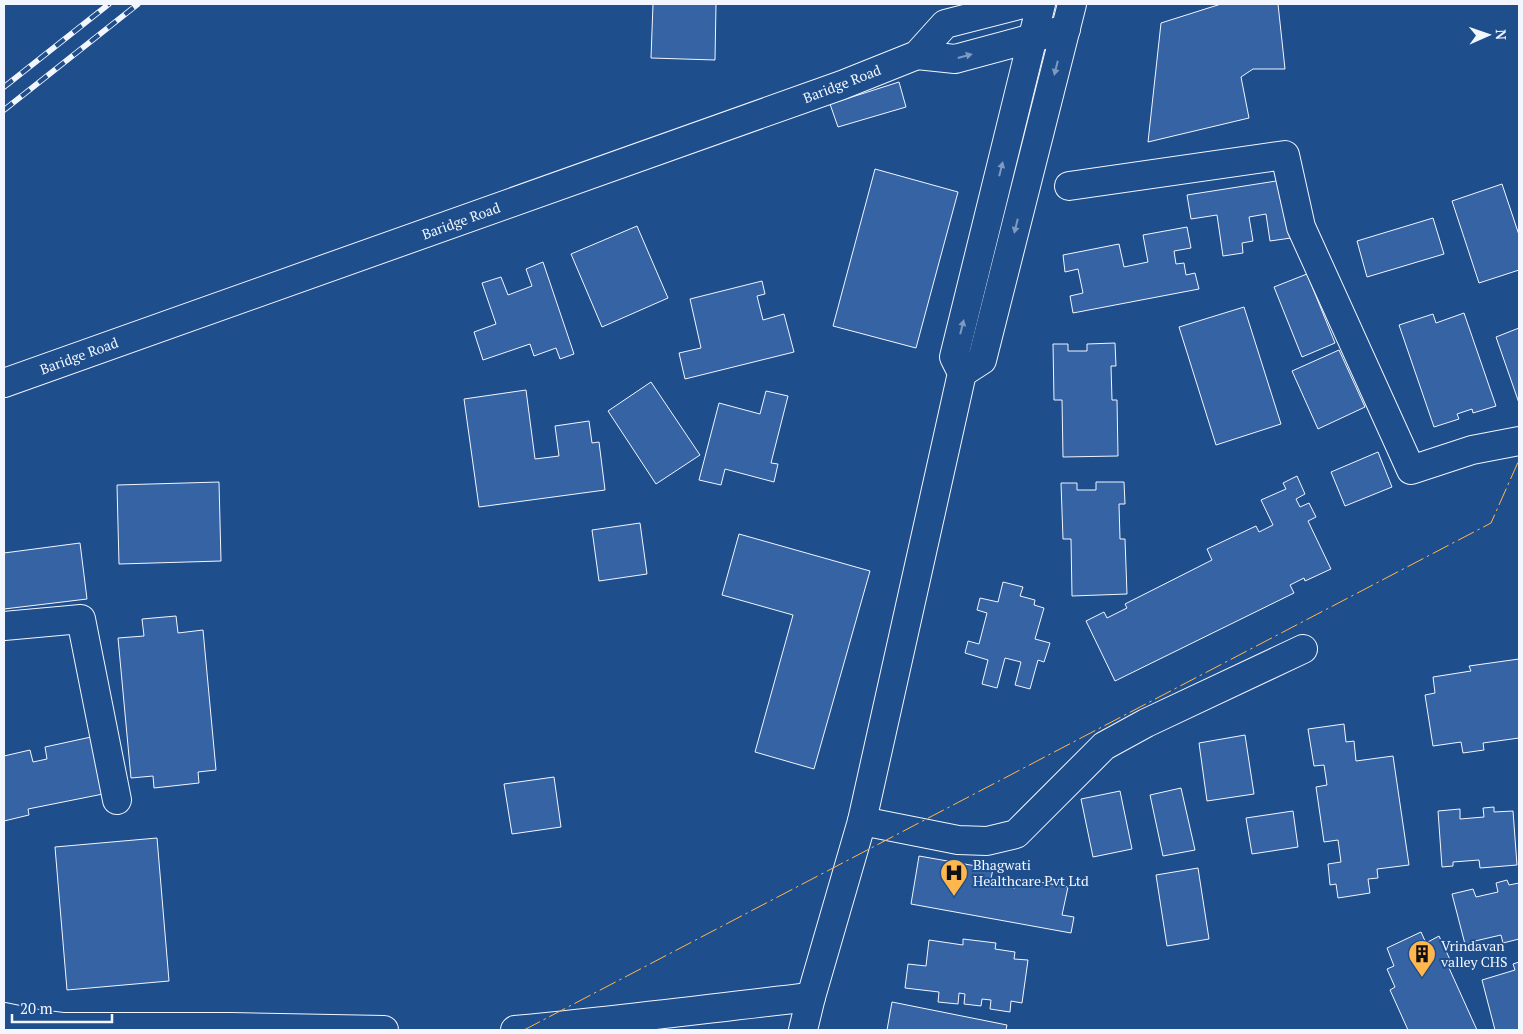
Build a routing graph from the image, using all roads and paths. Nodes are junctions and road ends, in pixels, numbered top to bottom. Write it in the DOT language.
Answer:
graph roads {
  1 [pos="1023,4"];
  2 [pos="1041,4"];
  3 [pos="1069,16"];
  4 [pos="1034,38"];
  5 [pos="917,54"];
  6 [pos="1069,186"];
  7 [pos="962,372"];
  8 [pos="4,383"];
  9 [pos="1519,441"];
  10 [pos="4,626"];
  11 [pos="1303,649"];
  12 [pos="117,800"];
  13 [pos="862,821"];
  14 [pos="810,997"];
  15 [pos="10,1022"];
  16 [pos="648,1023"];
  17 [pos="384,1030"];
  18 [pos="516,1030"];
  19 [pos="802,1030"];
  1 -- 5 [label="street"];
  2 -- 4 [label="street"];
  3 -- 4 [label="street"];
  3 -- 7 [label="street, one-way"];
  5 -- 4 [label="street, one-way"];
  7 -- 4 [label="street, one-way"];
  5 -- 8 [label="street, Baridge Road"];
  6 -- 9 [label="street"];
  7 -- 13 [label="street"];
  10 -- 12 [label="street"];
  11 -- 13 [label="street"];
  13 -- 14 [label="street"];
  14 -- 16 [label="street"];
  14 -- 19 [label="street"];
  15 -- 17 [label="street"];
  16 -- 18 [label="street"];
}
